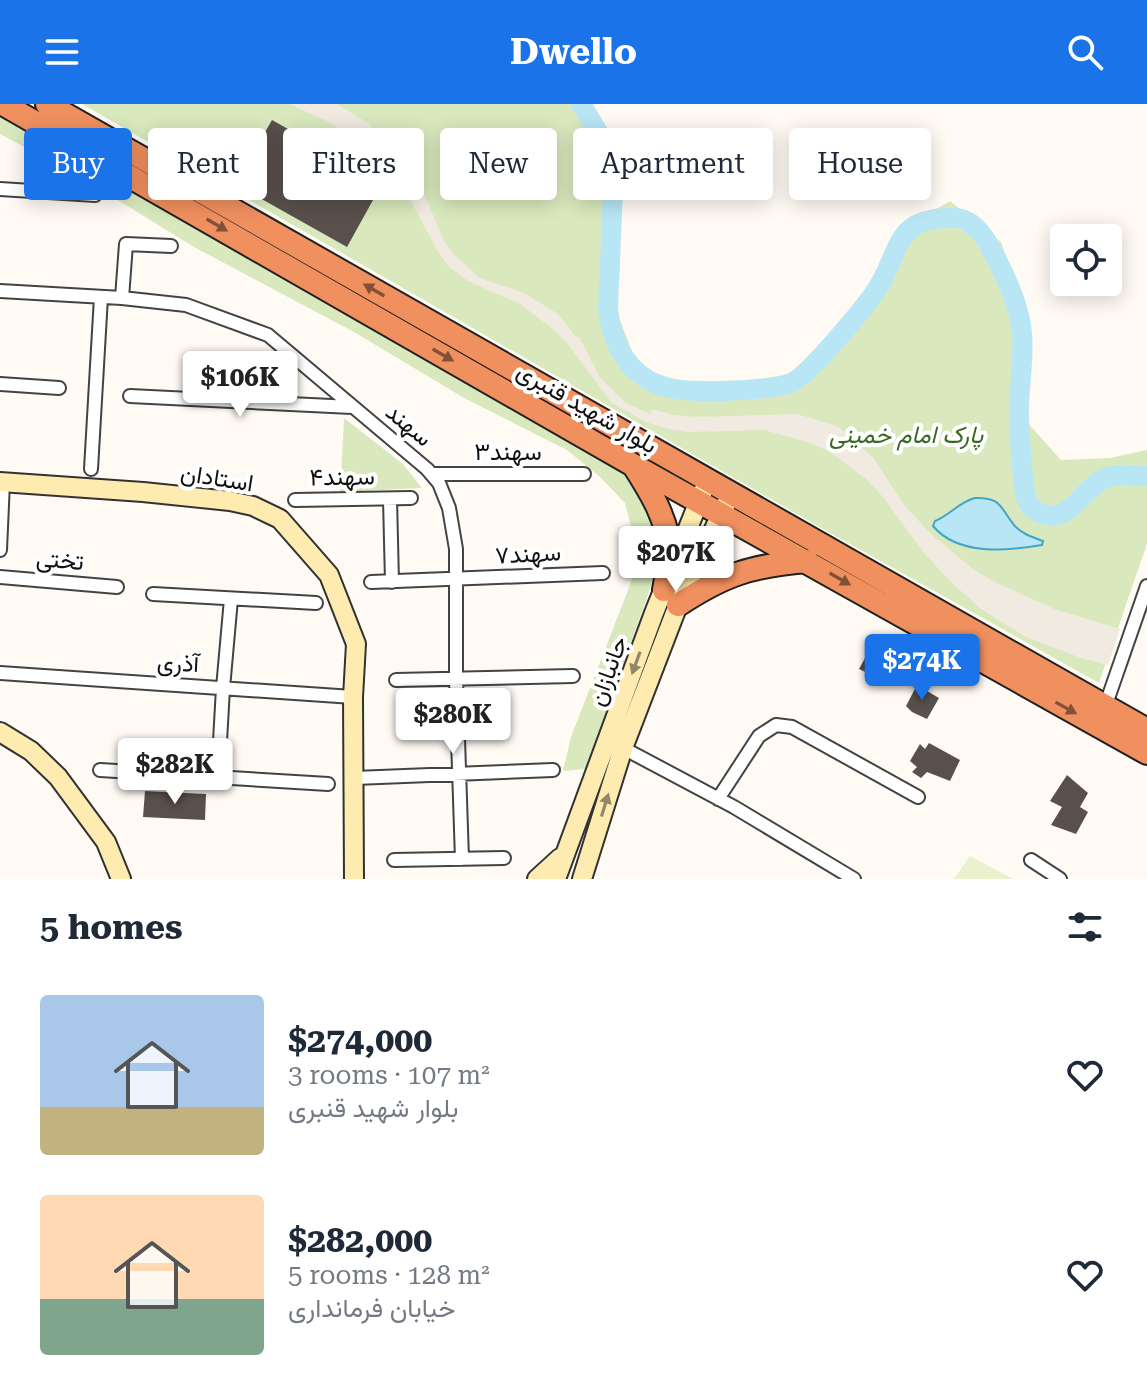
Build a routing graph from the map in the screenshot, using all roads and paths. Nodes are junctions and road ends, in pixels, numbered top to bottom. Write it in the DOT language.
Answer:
graph roads {
  1 [pos="3,104"];
  2 [pos="47,104"];
  3 [pos="0,189"];
  4 [pos="24,191"];
  5 [pos="171,246"];
  6 [pos="290,254"];
  7 [pos="0,291"];
  8 [pos="101,297"];
  9 [pos="122,298"];
  10 [pos="0,384"];
  11 [pos="59,388"];
  12 [pos="130,396"];
  13 [pos="352,407"];
  14 [pos="633,465"];
  15 [pos="91,469"];
  16 [pos="431,474"];
  17 [pos="584,474"];
  18 [pos="2,482"];
  19 [pos="703,491"];
  20 [pos="411,498"];
  21 [pos="390,499"];
  22 [pos="295,500"];
  23 [pos="726,504"];
  24 [pos="0,550"];
  25 [pos="807,561"];
  26 [pos="603,573"];
  27 [pos="0,577"];
  28 [pos="456,579"];
  29 [pos="371,582"];
  30 [pos="392,582"];
  31 [pos="1147,586"];
  32 [pos="117,587"];
  33 [pos="153,594"];
  34 [pos="231,599"];
  35 [pos="316,603"];
  36 [pos="671,606"];
  37 [pos="0,673"];
  38 [pos="573,676"];
  39 [pos="456,679"];
  40 [pos="396,680"];
  41 [pos="223,688"];
  42 [pos="353,697"];
  43 [pos="1105,707"];
  44 [pos="1147,730"];
  45 [pos="0,732"];
  46 [pos="623,748"];
  47 [pos="1147,753"];
  48 [pos="100,770"];
  49 [pos="553,770"];
  50 [pos="459,774"];
  51 [pos="218,777"];
  52 [pos="355,778"];
  53 [pos="328,784"];
  54 [pos="918,797"];
  55 [pos="718,799"];
  56 [pos="570,847"];
  57 [pos="504,858"];
  58 [pos="462,859"];
  59 [pos="394,860"];
  60 [pos="1031,860"];
  61 [pos="121,879"];
  62 [pos="354,879"];
  63 [pos="537,879"];
  64 [pos="556,879"];
  65 [pos="582,879"];
  66 [pos="854,879"];
  67 [pos="1060,879"];
  1 -- 6 [label="highway, بلوار شهید قنبری, one-way"];
  2 -- 6 [label="highway, بلوار شهید قنبری"];
  3 -- 4 [label="street"];
  5 -- 9 [label="street"];
  6 -- 14 [label="highway, بلوار شهید قنبری, one-way"];
  19 -- 6 [label="highway, بلوار شهید قنبری, one-way"];
  7 -- 8 [label="street, سهند"];
  8 -- 9 [label="street, سهند"];
  8 -- 15 [label="street"];
  9 -- 13 [label="street, سهند"];
  10 -- 11 [label="street"];
  12 -- 13 [label="street"];
  13 -- 16 [label="street, سهند"];
  14 -- 19 [label="highway, بلوار شهید قنبری"];
  14 -- 36 [label="highway"];
  16 -- 17 [label="street, سهند۳"];
  16 -- 28 [label="street, سهند"];
  18 -- 24 [label="street"];
  18 -- 42 [label="main road, استادان"];
  19 -- 23 [label="highway, بلوار شهید قنبری"];
  19 -- 36 [label="main road, جانبازان"];
  20 -- 21 [label="street, سهند۴"];
  21 -- 22 [label="street, سهند۴"];
  21 -- 30 [label="street"];
  23 -- 25 [label="highway, بلوار شهید قنبری"];
  23 -- 36 [label="main road"];
  23 -- 43 [label="highway, بلوار شهید قنبری"];
  25 -- 36 [label="highway"];
  25 -- 47 [label="highway, بلوار شهید قنبری, one-way"];
  26 -- 28 [label="street, سهند۷"];
  27 -- 32 [label="street, تختی"];
  28 -- 30 [label="street, سهند۷"];
  28 -- 39 [label="street, سهند"];
  29 -- 30 [label="street, سهند۷"];
  31 -- 43 [label="street"];
  33 -- 34 [label="street"];
  34 -- 35 [label="street"];
  34 -- 41 [label="street"];
  36 -- 46 [label="main road, جانبازان"];
  36 -- 56 [label="main road, جانبازان, one-way"];
  37 -- 41 [label="street, آذری"];
  38 -- 39 [label="street"];
  39 -- 40 [label="street"];
  39 -- 50 [label="street, سهند"];
  41 -- 42 [label="street, آذری"];
  41 -- 51 [label="street"];
  42 -- 52 [label="main road, استادان"];
  43 -- 44 [label="highway, بلوار شهید قنبری"];
  45 -- 61 [label="main road"];
  46 -- 55 [label="street"];
  65 -- 46 [label="main road, جانبازان, one-way"];
  48 -- 51 [label="street"];
  49 -- 50 [label="street"];
  50 -- 52 [label="street"];
  50 -- 58 [label="street, سهند"];
  51 -- 53 [label="street"];
  52 -- 62 [label="main road, استادان"];
  54 -- 55 [label="street"];
  55 -- 66 [label="street"];
  56 -- 63 [label="main road"];
  56 -- 64 [label="main road, جانبازان"];
  57 -- 58 [label="street"];
  58 -- 59 [label="street"];
  60 -- 67 [label="street"];
}
